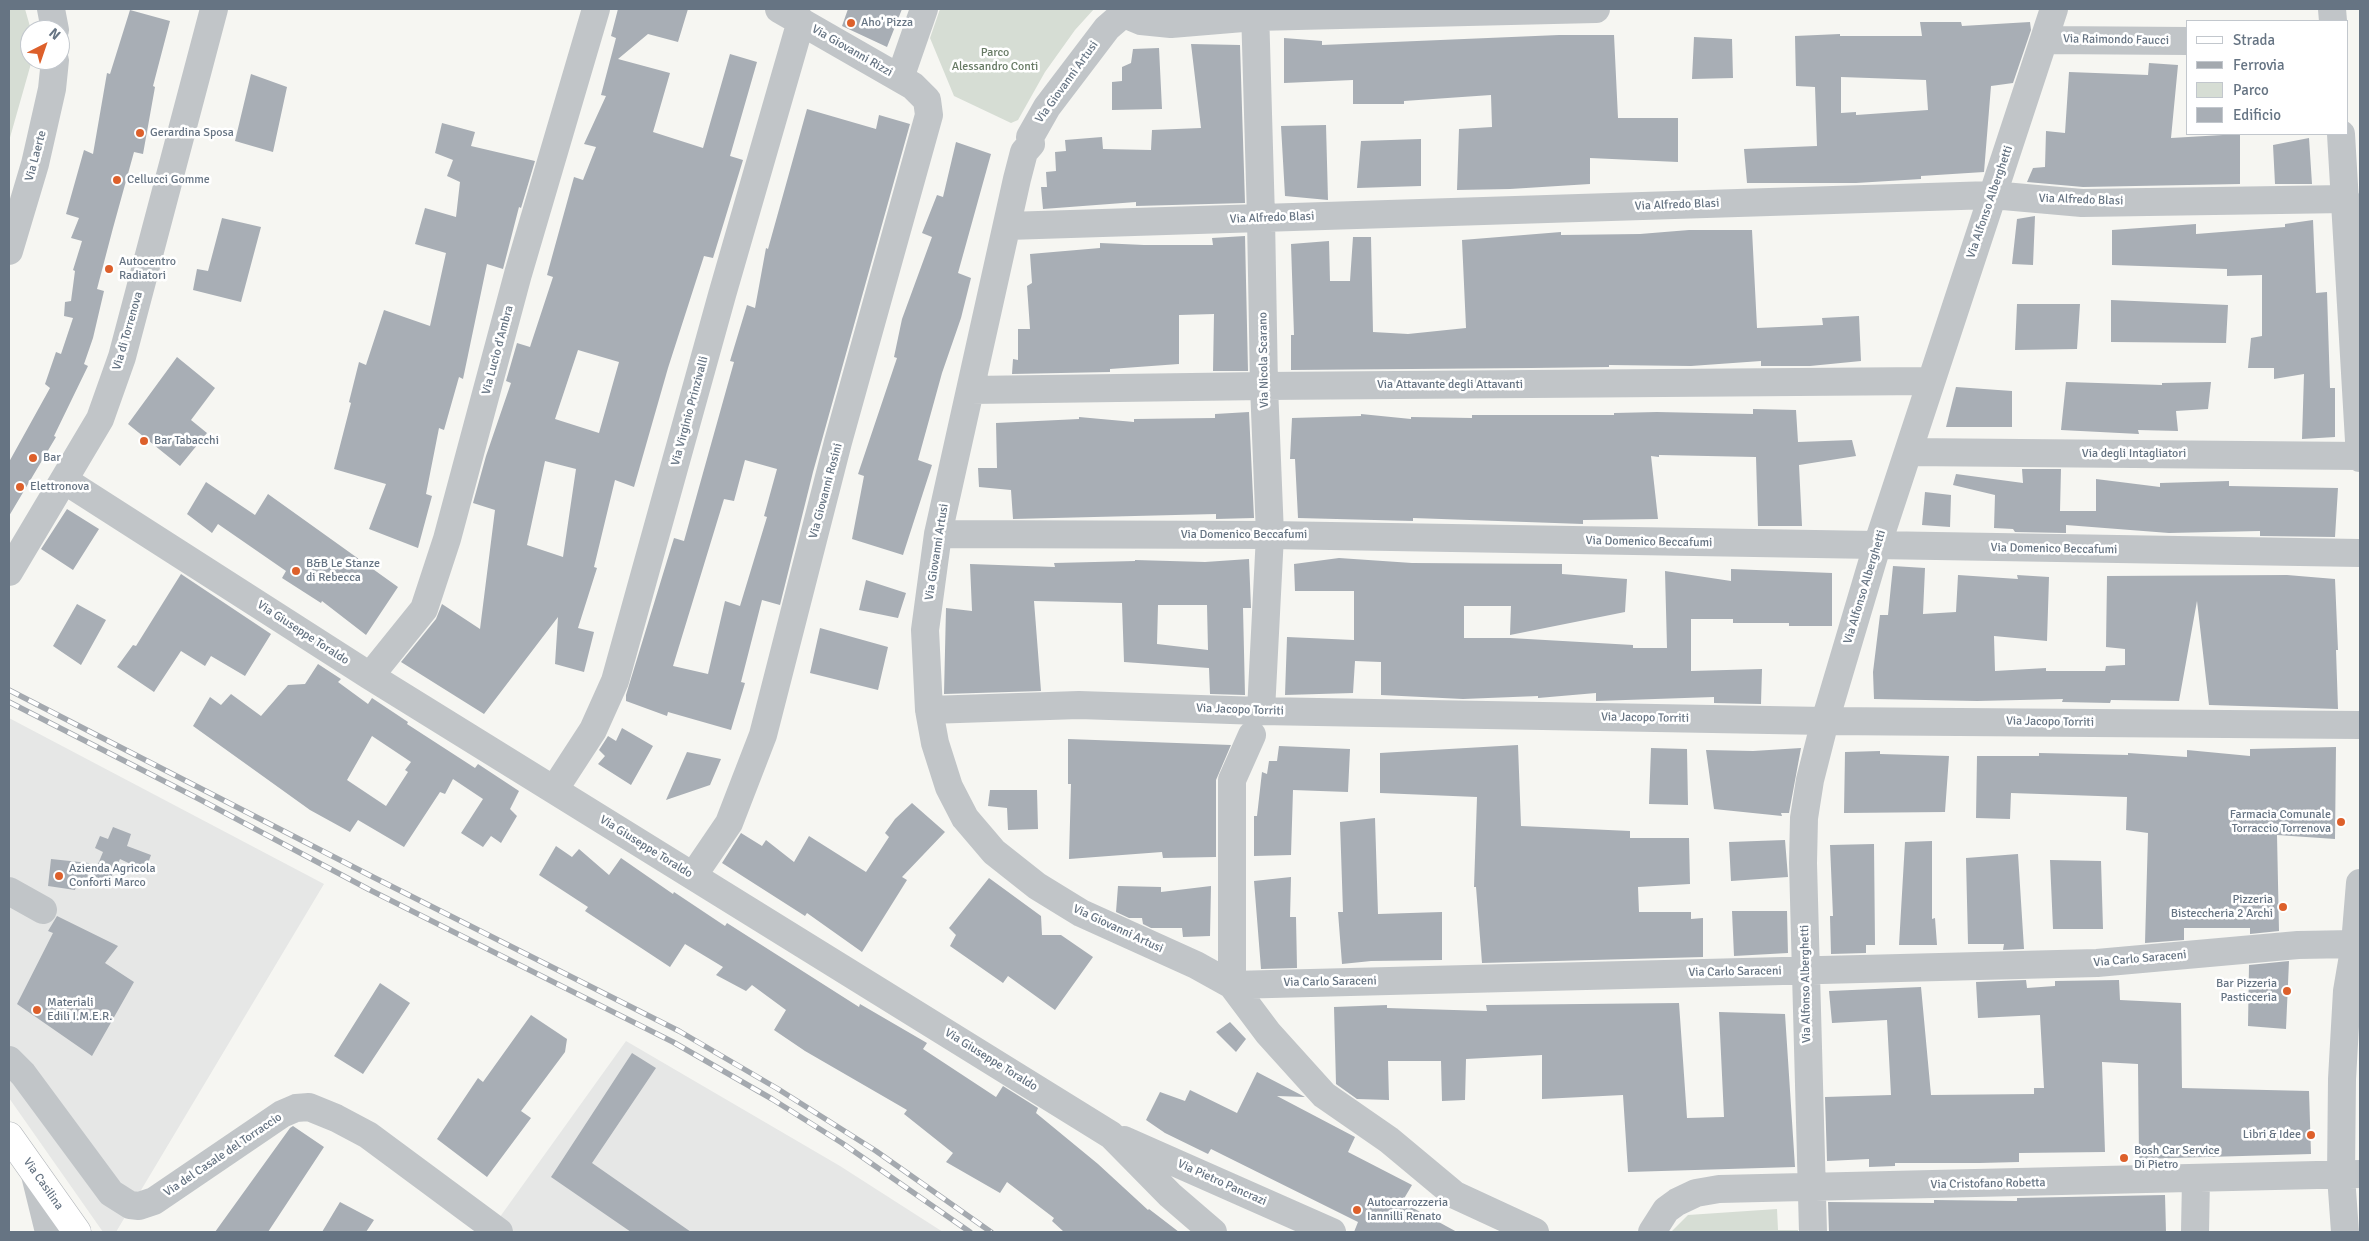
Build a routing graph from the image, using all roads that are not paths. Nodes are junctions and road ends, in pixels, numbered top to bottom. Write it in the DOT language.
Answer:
graph roads {
  1 [pos="214,9"];
  2 [pos="596,9"];
  3 [pos="924,9"];
  4 [pos="1596,9"];
  5 [pos="2054,9"];
  6 [pos="1129,10"];
  7 [pos="1255,13"];
  8 [pos="790,15"];
  9 [pos="2045,40"];
  10 [pos="2186,41"];
  11 [pos="54,70"];
  12 [pos="900,78"];
  13 [pos="923,95"];
  14 [pos="2341,135"];
  15 [pos="1992,195"];
  16 [pos="2346,199"];
  17 [pos="1262,218"];
  18 [pos="1007,226"];
  19 [pos="9,251"];
  20 [pos="2355,271"];
  21 [pos="1930,382"];
  22 [pos="1264,386"];
  23 [pos="971,390"];
  24 [pos="1908,452"];
  25 [pos="2360,457"];
  26 [pos="64,480"];
  27 [pos="938,534"];
  28 [pos="1270,535"];
  29 [pos="1877,546"];
  30 [pos="2360,553"];
  31 [pos="13,560"];
  32 [pos="370,676"];
  33 [pos="929,710"];
  34 [pos="1825,720"];
  35 [pos="1256,723"];
  36 [pos="2360,725"];
  37 [pos="554,790"];
  38 [pos="693,876"];
  39 [pos="2360,883"];
  40 [pos="9,891"];
  41 [pos="43,910"];
  42 [pos="2355,944"];
  43 [pos="1805,970"];
  44 [pos="1232,985"];
  45 [pos="9,1060"];
  46 [pos="1111,1135"];
  47 [pos="9,1136"];
  48 [pos="34,1171"];
  49 [pos="2351,1175"];
  50 [pos="2196,1179"];
  51 [pos="1811,1188"];
  52 [pos="49,1232"];
  53 [pos="78,1232"];
  54 [pos="499,1232"];
  55 [pos="1214,1232"];
  56 [pos="1332,1232"];
  57 [pos="1535,1232"];
  58 [pos="1652,1232"];
  59 [pos="1813,1232"];
  60 [pos="2195,1232"];
  61 [pos="2345,1232"];
  1 -- 26 [label="street, Via di Torrenova"];
  2 -- 32 [label="street, Via Lucio d'Ambra"];
  3 -- 12 [label="street"];
  4 -- 7 [label="street"];
  5 -- 9 [label="street, Via Alfonso Alberghetti"];
  6 -- 7 [label="street"];
  6 -- 18 [label="street, Via Giovanni Artusi"];
  7 -- 17 [label="street, Via Nicola Scarano"];
  8 -- 12 [label="street, Via Giovanni Rizzi"];
  8 -- 37 [label="street, Via Virginio Prinzivalli"];
  9 -- 10 [label="street, Via Raimondo Faucci"];
  9 -- 15 [label="street, Via Alfonso Alberghetti"];
  11 -- 19 [label="street, Via Laerte"];
  12 -- 13 [label="street, Via Giovanni Rizzi"];
  13 -- 38 [label="street, Via Giovanni Rosini"];
  14 -- 16 [label="street"];
  15 -- 16 [label="street, Via Alfredo Blasi"];
  15 -- 17 [label="street, Via Alfredo Blasi"];
  15 -- 21 [label="street, Via Alfonso Alberghetti"];
  16 -- 20 [label="street"];
  17 -- 18 [label="street, Via Alfredo Blasi"];
  17 -- 22 [label="street, Via Nicola Scarano"];
  18 -- 23 [label="street, Via Giovanni Artusi"];
  20 -- 25 [label="street"];
  21 -- 22 [label="street, Via Attavante degli Attavanti"];
  21 -- 24 [label="street, Via Alfonso Alberghetti"];
  22 -- 23 [label="street, Via Attavante degli Attavanti"];
  22 -- 28 [label="street, Via Nicola Scarano"];
  23 -- 27 [label="street, Via Giovanni Artusi"];
  24 -- 25 [label="street, Via degli Intagliatori"];
  24 -- 29 [label="street, Via Alfonso Alberghetti"];
  26 -- 31 [label="street, Via di Torrenova"];
  26 -- 32 [label="street, Via Giuseppe Toraldo"];
  27 -- 28 [label="street, Via Domenico Beccafumi"];
  27 -- 33 [label="street, Via Giovanni Artusi"];
  28 -- 29 [label="street, Via Domenico Beccafumi"];
  28 -- 35 [label="street, Via Nicola Scarano"];
  29 -- 30 [label="street, Via Domenico Beccafumi"];
  29 -- 34 [label="street, Via Alfonso Alberghetti"];
  32 -- 37 [label="street, Via Giuseppe Toraldo"];
  33 -- 35 [label="street, Via Jacopo Torriti"];
  33 -- 44 [label="street, Via Giovanni Artusi"];
  34 -- 35 [label="street, Via Jacopo Torriti"];
  34 -- 36 [label="street, Via Jacopo Torriti"];
  34 -- 43 [label="street, Via Alfonso Alberghetti"];
  35 -- 44 [label="street"];
  37 -- 38 [label="street, Via Giuseppe Toraldo"];
  38 -- 46 [label="street, Via Giuseppe Toraldo"];
  39 -- 42 [label="street"];
  40 -- 41 [label="street"];
  42 -- 43 [label="street, Via Carlo Saraceni"];
  42 -- 49 [label="street"];
  43 -- 44 [label="street, Via Carlo Saraceni"];
  43 -- 51 [label="street, Via Alfonso Alberghetti"];
  44 -- 57 [label="street, Via Giovanni Artusi"];
  45 -- 54 [label="street, Via del Casale del Torraccio"];
  46 -- 55 [label="street, Via Giuseppe Toraldo"];
  46 -- 56 [label="street, Via Pietro Pancrazi"];
  47 -- 48 [label="main road, Via Casilina"];
  48 -- 52 [label="street"];
  48 -- 53 [label="main road, Via Casilina"];
  49 -- 50 [label="street, Via Cristofano Robetta"];
  49 -- 61 [label="street"];
  50 -- 51 [label="street, Via Cristofano Robetta"];
  50 -- 60 [label="street"];
  51 -- 58 [label="street, Via Cristofano Robetta"];
  51 -- 59 [label="street, Via Alfonso Alberghetti"];
}
